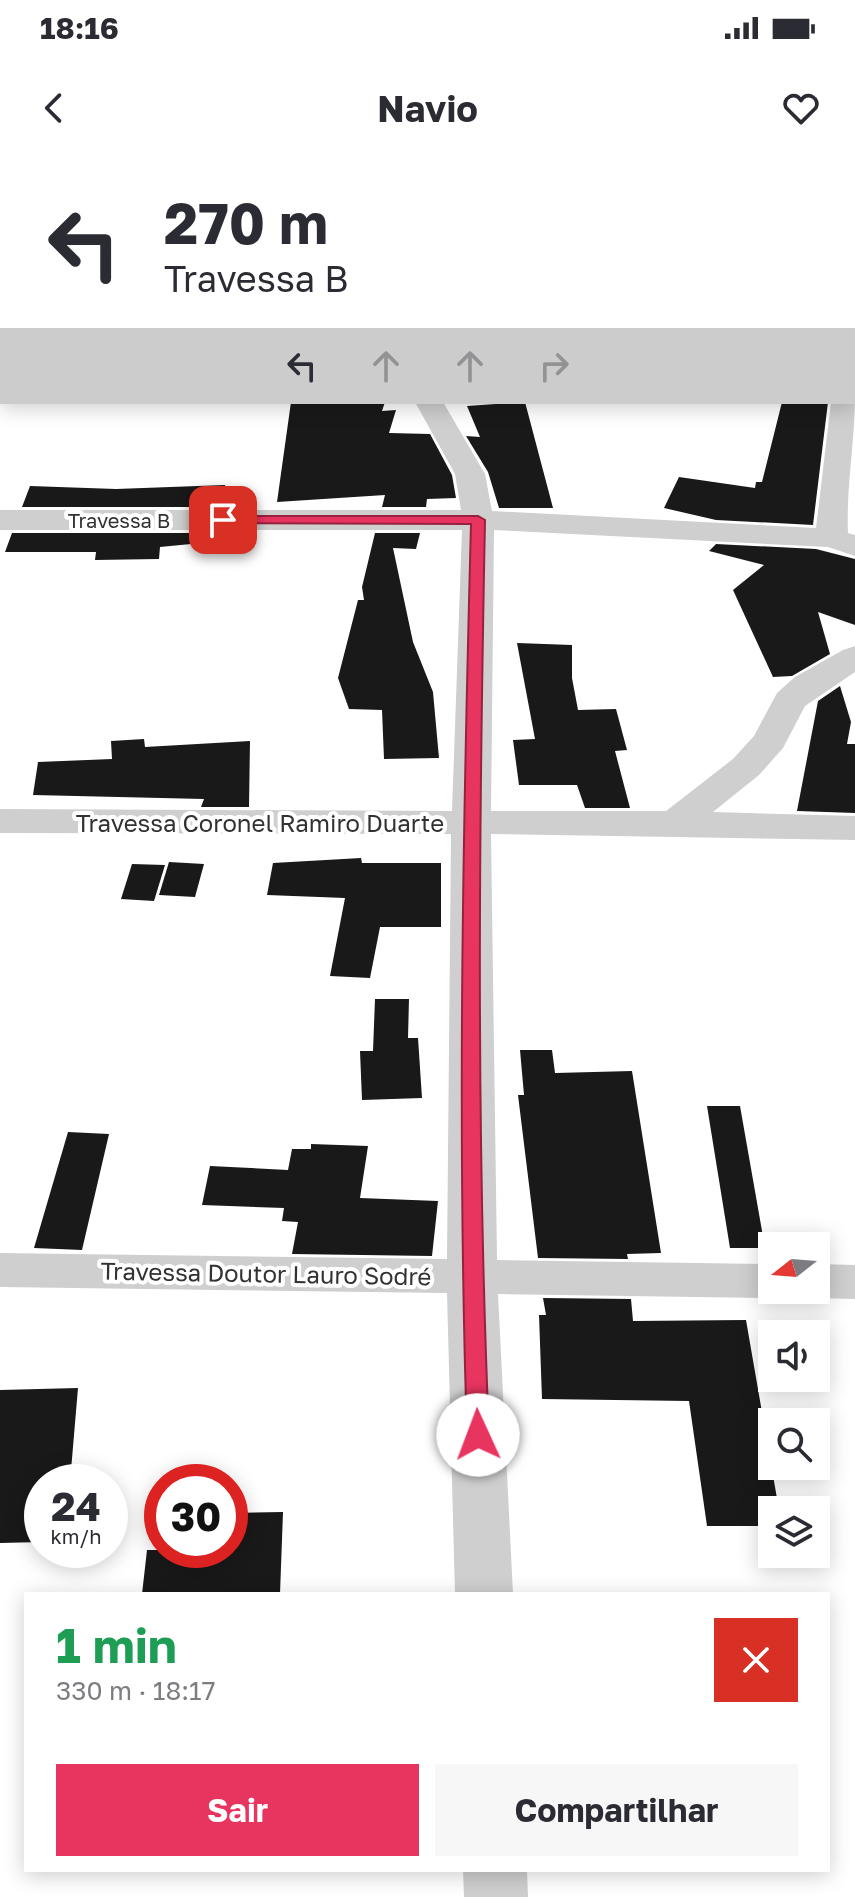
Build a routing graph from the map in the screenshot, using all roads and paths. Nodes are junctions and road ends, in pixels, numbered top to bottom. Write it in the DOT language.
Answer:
graph roads {
  1 [pos="430,404"];
  2 [pos="845,404"];
  3 [pos="0,520"];
  4 [pos="478,520"];
  5 [pos="843,542"];
  6 [pos="855,657"];
  7 [pos="0,821"];
  8 [pos="471,823"];
  9 [pos="675,823"];
  10 [pos="855,828"];
  11 [pos="0,1270"];
  12 [pos="472,1276"];
  13 [pos="758,1281"];
  14 [pos="830,1281"];
  15 [pos="855,1282"];
  16 [pos="484,1592"];
  17 [pos="495,1872"];
  18 [pos="496,1897"];
  1 -- 4 [label="street"];
  2 -- 5 [label="street"];
  3 -- 4 [label="street, Travessa B"];
  4 -- 5 [label="street, Travessa B"];
  4 -- 8 [label="street"];
  6 -- 9 [label="street"];
  7 -- 8 [label="street, Travessa Coronel Ramiro Duarte"];
  8 -- 9 [label="street, Travessa Coronel Ramiro Duarte"];
  8 -- 12 [label="street"];
  9 -- 10 [label="street, Travessa Coronel Ramiro Duarte"];
  11 -- 12 [label="street, Travessa Doutor Lauro Sodré"];
  12 -- 13 [label="street, Travessa Doutor Lauro Sodré"];
  12 -- 16 [label="street"];
  14 -- 15 [label="street"];
  17 -- 18 [label="street"];
}
